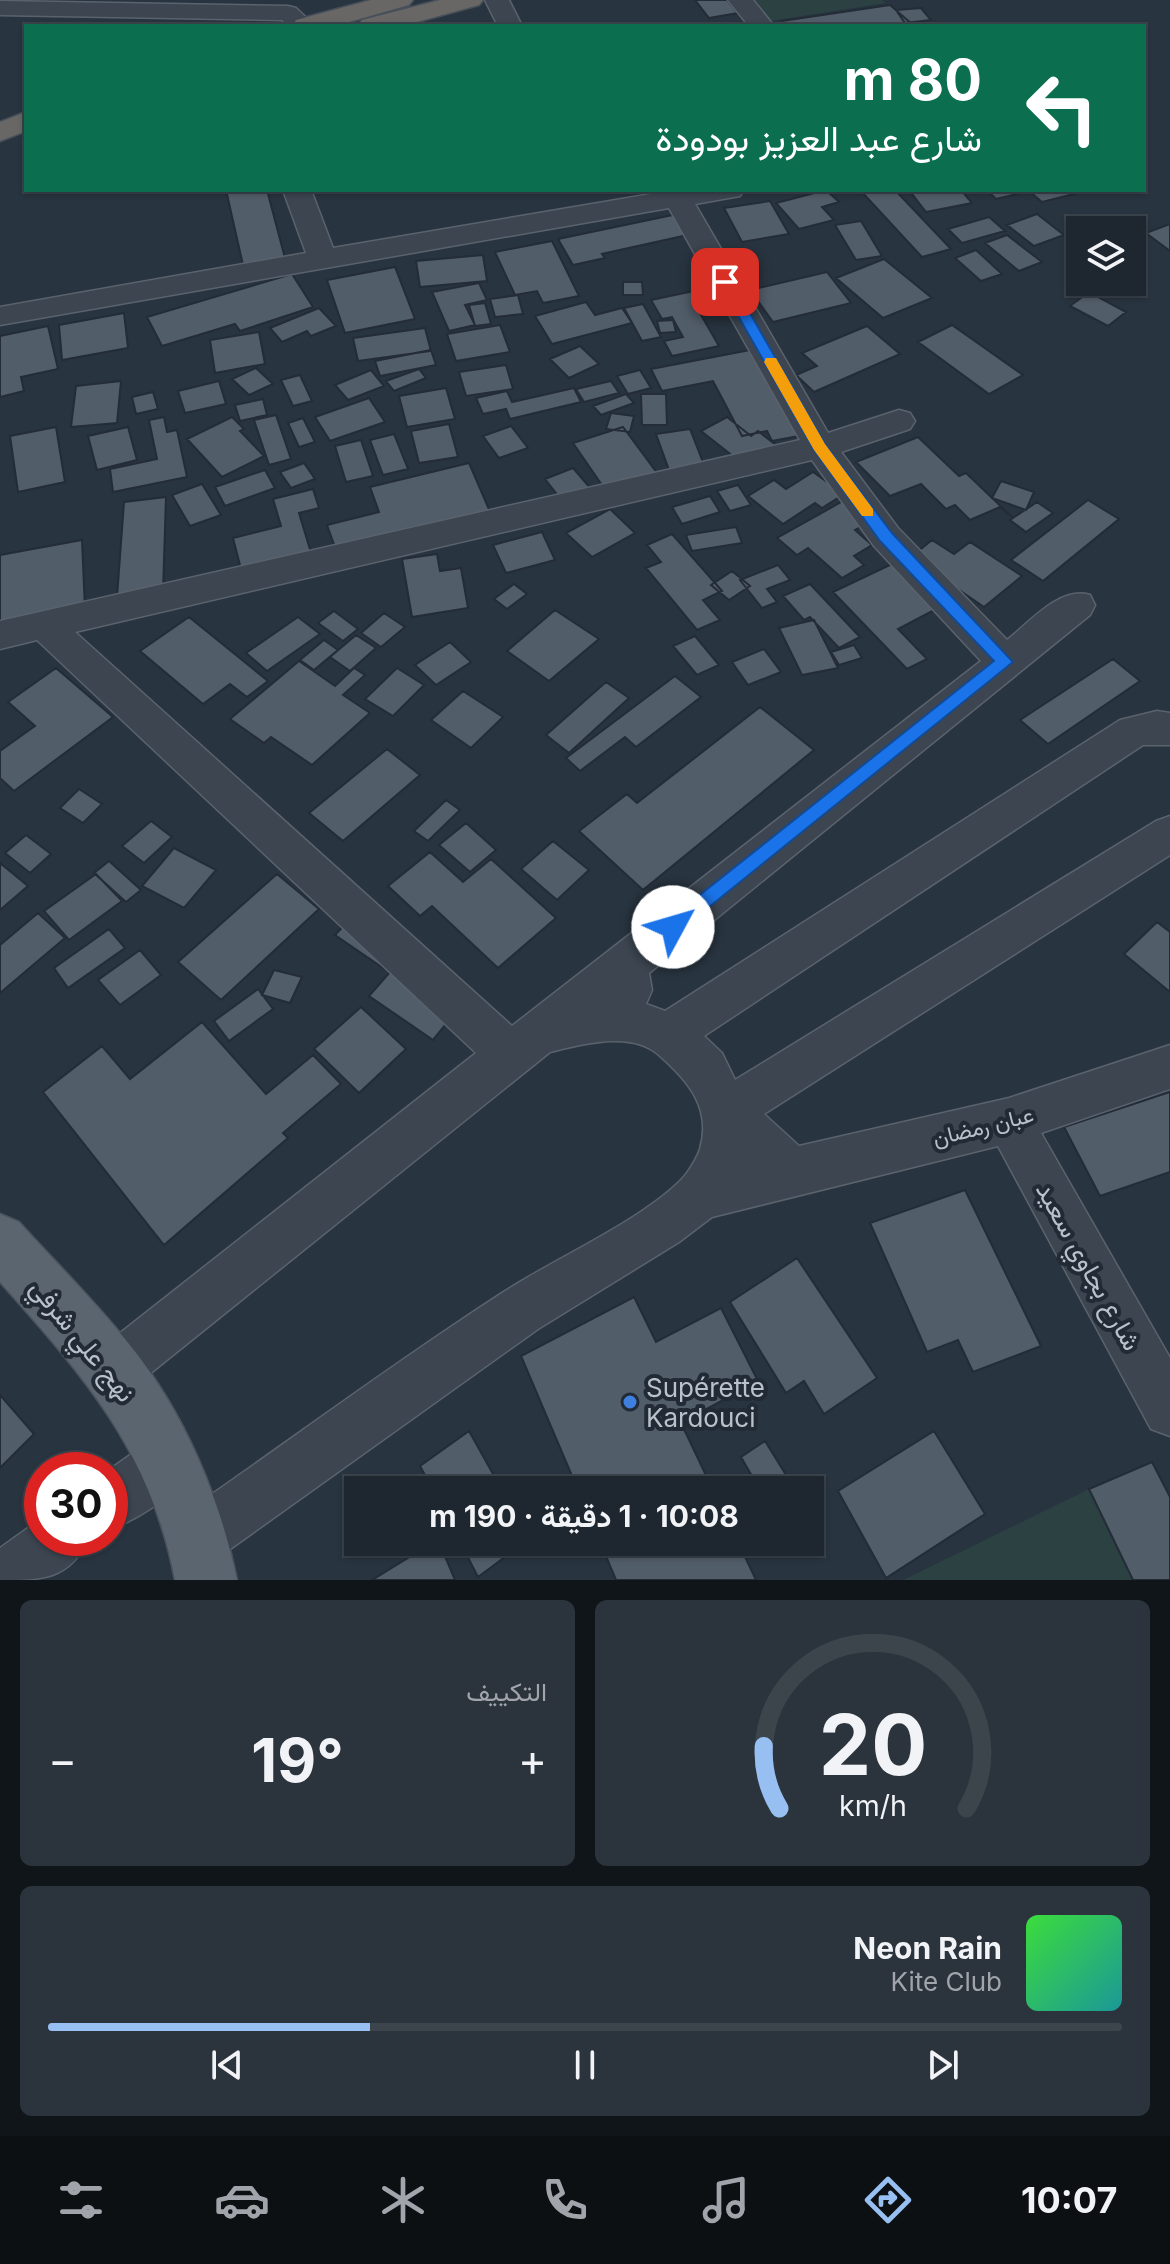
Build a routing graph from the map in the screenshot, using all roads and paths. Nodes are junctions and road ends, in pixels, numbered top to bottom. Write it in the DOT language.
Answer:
graph roads {
  1 [pos="16,0"];
  2 [pos="400,0"];
  3 [pos="470,0"];
  4 [pos="497,0"];
  5 [pos="740,0"];
  6 [pos="0,8"];
  7 [pos="302,24"];
  8 [pos="311,24"];
  9 [pos="379,24"];
  10 [pos="509,24"];
  11 [pos="760,24"];
  12 [pos="24,122"];
  13 [pos="0,132"];
  14 [pos="24,144"];
  15 [pos="0,153"];
  16 [pos="298,192"];
  17 [pos="718,192"];
  18 [pos="678,199"];
  19 [pos="566,202"];
  20 [pos="323,260"];
  21 [pos="0,316"];
  22 [pos="899,421"];
  23 [pos="820,447"];
  24 [pos="1077,605"];
  25 [pos="43,624"];
  26 [pos="0,635"];
  27 [pos="1005,662"];
  28 [pos="1170,729"];
  29 [pos="1170,833"];
  30 [pos="626,965"];
  31 [pos="652,1028"];
  32 [pos="524,1044"];
  33 [pos="1170,1067"];
  34 [pos="726,1112"];
  35 [pos="1009,1121"];
  36 [pos="792,1171"];
  37 [pos="700,1196"];
  38 [pos="0,1241"];
  39 [pos="114,1370"];
  40 [pos="1170,1410"];
  41 [pos="166,1462"];
  42 [pos="128,1490"];
  43 [pos="36,1556"];
  44 [pos="203,1558"];
  45 [pos="3,1580"];
  1 -- 6 [label="street"];
  2 -- 8 [label="highway"];
  3 -- 9 [label="highway"];
  4 -- 10 [label="street"];
  5 -- 11 [label="street"];
  6 -- 7 [label="street"];
  12 -- 13 [label="highway"];
  14 -- 15 [label="highway"];
  16 -- 20 [label="street"];
  17 -- 18 [label="street"];
  18 -- 19 [label="street"];
  18 -- 23 [label="street"];
  19 -- 20 [label="street"];
  20 -- 21 [label="street"];
  22 -- 23 [label="street"];
  23 -- 25 [label="street"];
  23 -- 27 [label="street"];
  24 -- 27 [label="street"];
  25 -- 26 [label="street"];
  25 -- 32 [label="street"];
  27 -- 30 [label="street"];
  28 -- 31 [label="street"];
  29 -- 34 [label="street"];
  30 -- 31 [label="street"];
  30 -- 32 [label="street"];
  31 -- 32 [label="street"];
  31 -- 34 [label="street"];
  32 -- 39 [label="street"];
  33 -- 35 [label="street, عبان رمضان"];
  34 -- 36 [label="street"];
  34 -- 37 [label="street"];
  35 -- 36 [label="street, عبان رمضان"];
  35 -- 40 [label="street, شارع بجاوي سعيد"];
  36 -- 37 [label="street, عبان رمضان"];
  37 -- 44 [label="street"];
  38 -- 39 [label="main road, نهج علي شرفي"];
  39 -- 41 [label="main road, نهج علي شرفي"];
  41 -- 42 [label="street"];
  41 -- 44 [label="main road, نهج علي شرفي"];
  43 -- 45 [label="street"];
}
